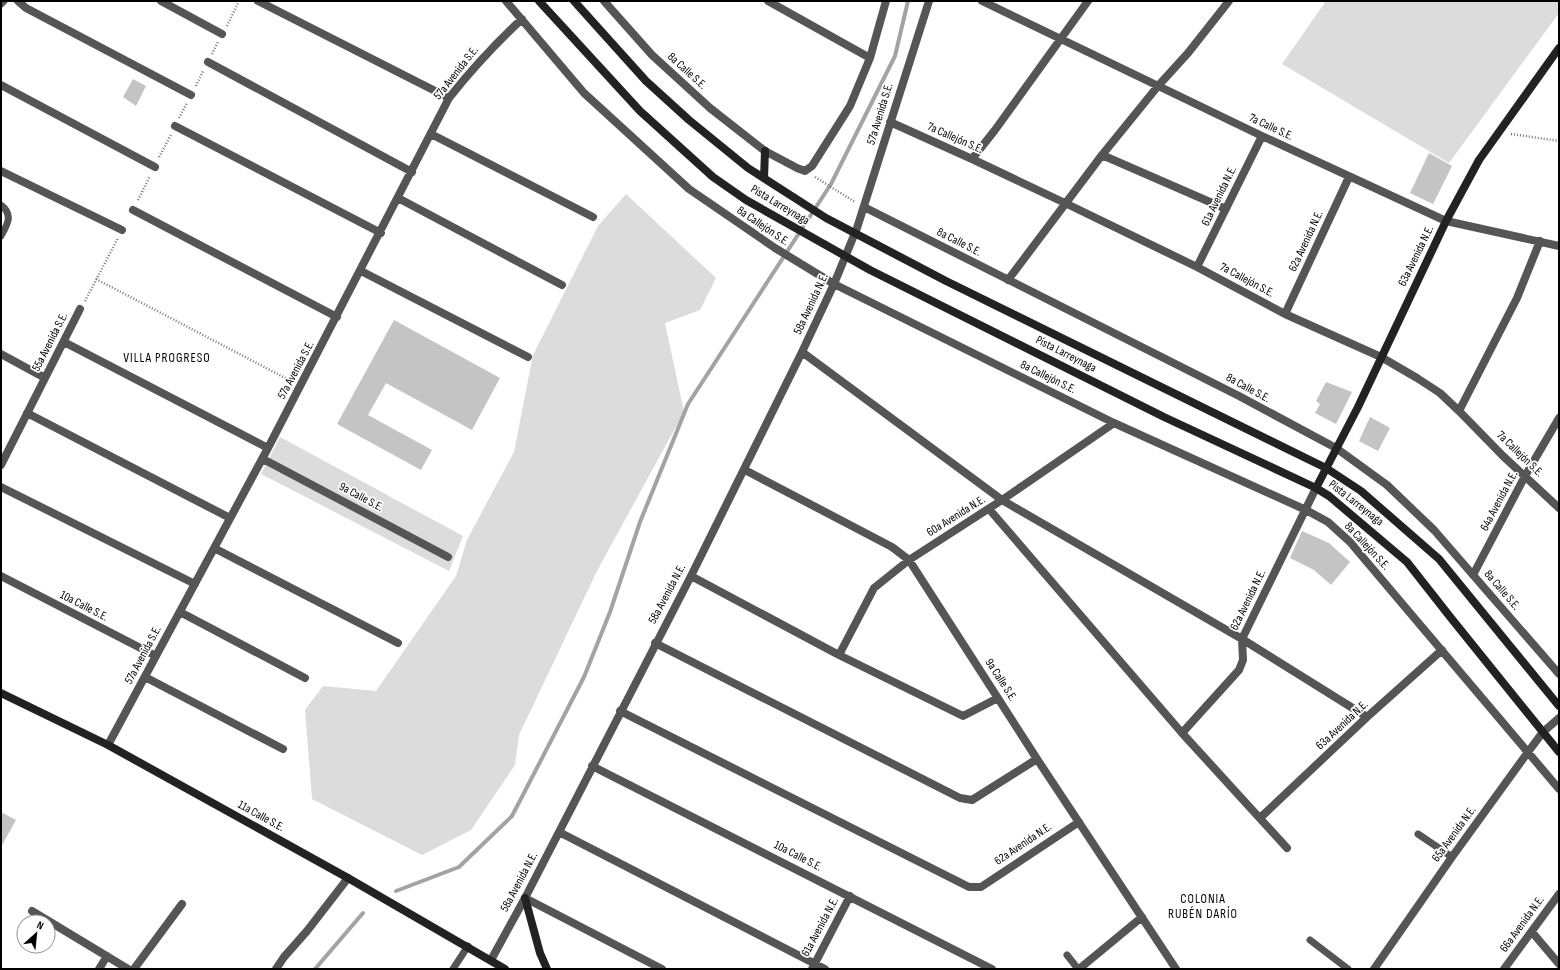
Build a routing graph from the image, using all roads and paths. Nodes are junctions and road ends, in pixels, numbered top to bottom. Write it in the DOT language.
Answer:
graph roads {
  1 [pos="4,1"];
  2 [pos="18,1"];
  3 [pos="161,1"];
  4 [pos="258,1"];
  5 [pos="506,1"];
  6 [pos="539,1"];
  7 [pos="574,1"];
  8 [pos="604,1"];
  9 [pos="768,1"];
  10 [pos="886,1"];
  11 [pos="929,1"];
  12 [pos="982,1"];
  13 [pos="1088,1"];
  14 [pos="1229,1"];
  15 [pos="1,4"];
  16 [pos="522,19"];
  17 [pos="222,34"];
  18 [pos="1062,39"];
  19 [pos="1559,48"];
  20 [pos="870,58"];
  21 [pos="208,62"];
  22 [pos="1,84"];
  23 [pos="1158,86"];
  24 [pos="191,95"];
  25 [pos="449,98"];
  26 [pos="890,122"];
  27 [pos="175,126"];
  28 [pos="1498,132"];
  29 [pos="431,134"];
  30 [pos="1262,136"];
  31 [pos="1559,141"];
  32 [pos="765,151"];
  33 [pos="1102,155"];
  34 [pos="972,158"];
  35 [pos="155,167"];
  36 [pos="1,171"];
  37 [pos="412,172"];
  38 [pos="1349,177"];
  39 [pos="764,178"];
  40 [pos="818,179"];
  41 [pos="842,193"];
  42 [pos="398,198"];
  43 [pos="1065,203"];
  44 [pos="1,205"];
  45 [pos="864,207"];
  46 [pos="1226,209"];
  47 [pos="133,210"];
  48 [pos="593,217"];
  49 [pos="1446,221"];
  50 [pos="122,230"];
  51 [pos="381,233"];
  52 [pos="854,234"];
  53 [pos="1,236"];
  54 [pos="1540,241"];
  55 [pos="1559,246"];
  56 [pos="845,257"];
  57 [pos="1197,267"];
  58 [pos="361,270"];
  59 [pos="96,280"];
  60 [pos="1008,280"];
  61 [pos="834,284"];
  62 [pos="562,285"];
  63 [pos="80,309"];
  64 [pos="1285,314"];
  65 [pos="337,317"];
  66 [pos="64,342"];
  67 [pos="802,352"];
  68 [pos="1,354"];
  69 [pos="528,357"];
  70 [pos="1381,357"];
  71 [pos="45,378"];
  72 [pos="301,386"];
  73 [pos="1459,411"];
  74 [pos="27,413"];
  75 [pos="1559,418"];
  76 [pos="1114,423"];
  77 [pos="268,448"];
  78 [pos="1336,448"];
  79 [pos="5,449"];
  80 [pos="263,459"];
  81 [pos="1,465"];
  82 [pos="1326,468"];
  83 [pos="745,470"];
  84 [pos="1525,476"];
  85 [pos="1,487"];
  86 [pos="1316,488"];
  87 [pos="1002,500"];
  88 [pos="1559,508"];
  89 [pos="989,509"];
  90 [pos="1306,510"];
  91 [pos="230,518"];
  92 [pos="214,548"];
  93 [pos="448,557"];
  94 [pos="908,560"];
  95 [pos="1473,575"];
  96 [pos="1,576"];
  97 [pos="691,576"];
  98 [pos="195,584"];
  99 [pos="180,612"];
  100 [pos="1242,638"];
  101 [pos="398,643"];
  102 [pos="655,643"];
  103 [pos="1442,650"];
  104 [pos="839,655"];
  105 [pos="156,656"];
  106 [pos="1559,674"];
  107 [pos="145,677"];
  108 [pos="305,678"];
  109 [pos="1,693"];
  110 [pos="998,698"];
  111 [pos="1559,706"];
  112 [pos="620,711"];
  113 [pos="1367,717"];
  114 [pos="1559,718"];
  115 [pos="1543,732"];
  116 [pos="1182,733"];
  117 [pos="108,745"];
  118 [pos="283,749"];
  119 [pos="1528,752"];
  120 [pos="1559,752"];
  121 [pos="1037,759"];
  122 [pos="592,766"];
  123 [pos="1559,789"];
  124 [pos="1260,818"];
  125 [pos="1079,822"];
  126 [pos="559,832"];
  127 [pos="1418,834"];
  128 [pos="1287,848"];
  129 [pos="1452,857"];
  130 [pos="348,878"];
  131 [pos="1559,894"];
  132 [pos="850,896"];
  133 [pos="525,898"];
  134 [pos="182,904"];
  135 [pos="32,911"];
  136 [pos="1142,917"];
  137 [pos="1532,932"];
  138 [pos="1310,940"];
  139 [pos="468,946"];
  140 [pos="1067,955"];
  141 [pos="107,956"];
  142 [pos="490,960"];
  143 [pos="1559,964"];
  144 [pos="813,966"];
  145 [pos="99,969"];
  146 [pos="128,969"];
  147 [pos="134,969"];
  148 [pos="276,969"];
  149 [pos="453,969"];
  150 [pos="506,969"];
  151 [pos="547,969"];
  152 [pos="662,969"];
  153 [pos="825,969"];
  154 [pos="992,969"];
  155 [pos="1079,969"];
  156 [pos="1176,969"];
  157 [pos="1348,969"];
  158 [pos="1374,969"];
  159 [pos="1504,969"];
  1 -- 15 [label="lane"];
  2 -- 24 [label="street"];
  3 -- 17 [label="street"];
  4 -- 25 [label="street"];
  5 -- 16 [label="street, 8a Callejón S.E."];
  6 -- 56 [label="main road, Pista Larreynaga"];
  7 -- 39 [label="main road, Pista Larreynaga"];
  8 -- 32 [label="street, 8a Calle S.E."];
  9 -- 20 [label="street"];
  10 -- 20 [label="street"];
  11 -- 26 [label="street, 57a Avenida S.E."];
  12 -- 18 [label="street, 7a Calle S.E."];
  13 -- 18 [label="street"];
  14 -- 23 [label="street"];
  16 -- 25 [label="street, 57a Avenida S.E."];
  16 -- 61 [label="street, 8a Callejón S.E."];
  18 -- 23 [label="street, 7a Calle S.E."];
  18 -- 34 [label="street"];
  19 -- 28 [label="main road, 63a Avenida N.E."];
  20 -- 32 [label="street, 8a Calle S.E."];
  21 -- 37 [label="street"];
  22 -- 35 [label="street"];
  23 -- 30 [label="street, 7a Calle S.E."];
  23 -- 33 [label="street"];
  25 -- 29 [label="street, 57a Avenida S.E."];
  26 -- 34 [label="street, 7a Callejón S.E."];
  26 -- 45 [label="street, 57a Avenida S.E."];
  27 -- 51 [label="street"];
  28 -- 31 [label="path"];
  28 -- 49 [label="main road, 63a Avenida N.E."];
  29 -- 37 [label="street, 57a Avenida S.E."];
  29 -- 48 [label="street"];
  30 -- 38 [label="street, 7a Calle S.E."];
  30 -- 46 [label="street, 61a Avenida N.E."];
  32 -- 39 [label="main road"];
  33 -- 43 [label="street"];
  33 -- 46 [label="street"];
  34 -- 43 [label="street, 7a Callejón S.E."];
  36 -- 50 [label="street"];
  37 -- 42 [label="street, 57a Avenida S.E."];
  38 -- 49 [label="street, 7a Calle S.E."];
  38 -- 64 [label="street, 62a Avenida N.E."];
  39 -- 52 [label="main road, Pista Larreynaga"];
  40 -- 41 [label="path"];
  42 -- 51 [label="street, 57a Avenida S.E."];
  42 -- 62 [label="street"];
  43 -- 57 [label="street, 7a Callejón S.E."];
  43 -- 60 [label="street"];
  44 -- 53 [label="lane"];
  45 -- 52 [label="street, 57a Avenida S.E."];
  45 -- 60 [label="street, 8a Calle S.E."];
  46 -- 57 [label="street, 61a Avenida N.E."];
  47 -- 65 [label="street"];
  49 -- 54 [label="street, 7a Calle S.E."];
  49 -- 70 [label="main road, 63a Avenida N.E."];
  50 -- 59 [label="path, 55a Avenida S.E."];
  51 -- 58 [label="street, 57a Avenida S.E."];
  52 -- 56 [label="street, 58a Avenida N.E."];
  52 -- 82 [label="main road, Pista Larreynaga"];
  54 -- 55 [label="street, 7a Calle S.E."];
  54 -- 73 [label="street"];
  56 -- 61 [label="street, 58a Avenida N.E."];
  56 -- 86 [label="main road, Pista Larreynaga"];
  57 -- 64 [label="street, 7a Callejón S.E."];
  58 -- 65 [label="street, 57a Avenida S.E."];
  58 -- 69 [label="street"];
  59 -- 63 [label="path, 55a Avenida S.E."];
  59 -- 72 [label="path"];
  60 -- 78 [label="street, 8a Calle S.E."];
  61 -- 67 [label="street, 58a Avenida N.E."];
  61 -- 76 [label="street, 8a Callejón S.E."];
  63 -- 66 [label="street, 55a Avenida S.E."];
  64 -- 70 [label="street, 7a Callejón S.E."];
  65 -- 72 [label="street, 57a Avenida S.E."];
  66 -- 71 [label="street, 55a Avenida S.E."];
  66 -- 77 [label="street"];
  67 -- 83 [label="street, 58a Avenida N.E."];
  67 -- 87 [label="street"];
  68 -- 71 [label="street"];
  70 -- 73 [label="street, 7a Callejón S.E."];
  70 -- 78 [label="main road, 63a Avenida N.E."];
  71 -- 74 [label="street, 55a Avenida S.E."];
  72 -- 77 [label="street, 57a Avenida S.E."];
  73 -- 84 [label="street, 7a Callejón S.E."];
  74 -- 79 [label="street, 55a Avenida S.E."];
  74 -- 91 [label="street"];
  75 -- 84 [label="street, 64a Avenida N.E."];
  76 -- 87 [label="street, 60a Avenida N.E."];
  76 -- 90 [label="street, 8a Callejón S.E."];
  77 -- 80 [label="street, 57a Avenida S.E."];
  78 -- 82 [label="main road, 63a Avenida N.E."];
  78 -- 95 [label="street, 8a Calle S.E."];
  79 -- 81 [label="street, 55a Avenida S.E."];
  80 -- 91 [label="street, 57a Avenida S.E."];
  80 -- 93 [label="street, 9a Calle S.E."];
  82 -- 86 [label="main road, 63a Avenida N.E."];
  82 -- 111 [label="main road, Pista Larreynaga"];
  83 -- 94 [label="street, 9a Calle S.E."];
  83 -- 97 [label="street, 58a Avenida N.E."];
  84 -- 88 [label="street, 7a Callejón S.E."];
  84 -- 95 [label="street, 64a Avenida N.E."];
  85 -- 98 [label="street"];
  86 -- 90 [label="street, 62a Avenida N.E."];
  86 -- 115 [label="main road, Pista Larreynaga"];
  87 -- 89 [label="street, 60a Avenida N.E."];
  87 -- 100 [label="street"];
  89 -- 94 [label="street, 60a Avenida N.E."];
  89 -- 116 [label="street"];
  90 -- 100 [label="street, 62a Avenida N.E."];
  90 -- 103 [label="street, 8a Callejón S.E."];
  91 -- 92 [label="street, 57a Avenida S.E."];
  92 -- 98 [label="street, 57a Avenida S.E."];
  92 -- 101 [label="street"];
  94 -- 104 [label="street, 60a Avenida N.E."];
  94 -- 110 [label="street, 9a Calle S.E."];
  95 -- 106 [label="street, 8a Calle S.E."];
  96 -- 105 [label="street, 10a Calle S.E."];
  97 -- 102 [label="street, 58a Avenida N.E."];
  97 -- 104 [label="street"];
  98 -- 99 [label="street, 57a Avenida S.E."];
  99 -- 105 [label="street, 57a Avenida S.E."];
  99 -- 108 [label="street"];
  100 -- 113 [label="street"];
  100 -- 116 [label="street, 62a Avenida N.E."];
  102 -- 112 [label="street, 58a Avenida N.E."];
  102 -- 121 [label="street"];
  103 -- 113 [label="street, 63a Avenida N.E."];
  103 -- 119 [label="street, 8a Callejón S.E."];
  104 -- 110 [label="street"];
  105 -- 107 [label="street, 57a Avenida S.E."];
  107 -- 117 [label="street, 57a Avenida S.E."];
  107 -- 118 [label="street"];
  109 -- 117 [label="main road, 11a Calle S.E."];
  110 -- 121 [label="street, 9a Calle S.E."];
  112 -- 122 [label="street, 58a Avenida N.E."];
  112 -- 125 [label="street, 62a Avenida N.E."];
  113 -- 124 [label="street, 63a Avenida N.E."];
  114 -- 115 [label="street, 65a Avenida N.E."];
  115 -- 119 [label="street, 65a Avenida N.E."];
  115 -- 120 [label="main road, Pista Larreynaga"];
  116 -- 124 [label="street"];
  117 -- 130 [label="main road, 11a Calle S.E."];
  119 -- 123 [label="street, 8a Callejón S.E."];
  119 -- 129 [label="street, 65a Avenida N.E."];
  121 -- 125 [label="street, 9a Calle S.E."];
  122 -- 126 [label="street, 58a Avenida N.E."];
  122 -- 132 [label="street, 10a Calle S.E."];
  124 -- 128 [label="street"];
  125 -- 136 [label="street, 9a Calle S.E."];
  126 -- 133 [label="street, 58a Avenida N.E."];
  126 -- 144 [label="street"];
  127 -- 129 [label="lane"];
  129 -- 158 [label="street, 65a Avenida N.E."];
  130 -- 139 [label="main road, 11a Calle S.E."];
  130 -- 148 [label="street"];
  131 -- 137 [label="street, 66a Avenida N.E."];
  132 -- 144 [label="street, 61a Avenida N.E."];
  132 -- 154 [label="street, 10a Calle S.E."];
  133 -- 142 [label="street, 58a Avenida N.E."];
  133 -- 151 [label="main road"];
  133 -- 152 [label="street"];
  134 -- 147 [label="street"];
  135 -- 141 [label="street"];
  136 -- 155 [label="street"];
  136 -- 156 [label="street, 9a Calle S.E."];
  137 -- 143 [label="street"];
  137 -- 159 [label="street, 66a Avenida N.E."];
  138 -- 157 [label="lane"];
  139 -- 142 [label="main road, 11a Calle S.E."];
  139 -- 149 [label="lane"];
  140 -- 155 [label="lane"];
  141 -- 145 [label="street"];
  141 -- 146 [label="street"];
  142 -- 150 [label="main road, 11a Calle S.E."];
  144 -- 153 [label="street"];
}
